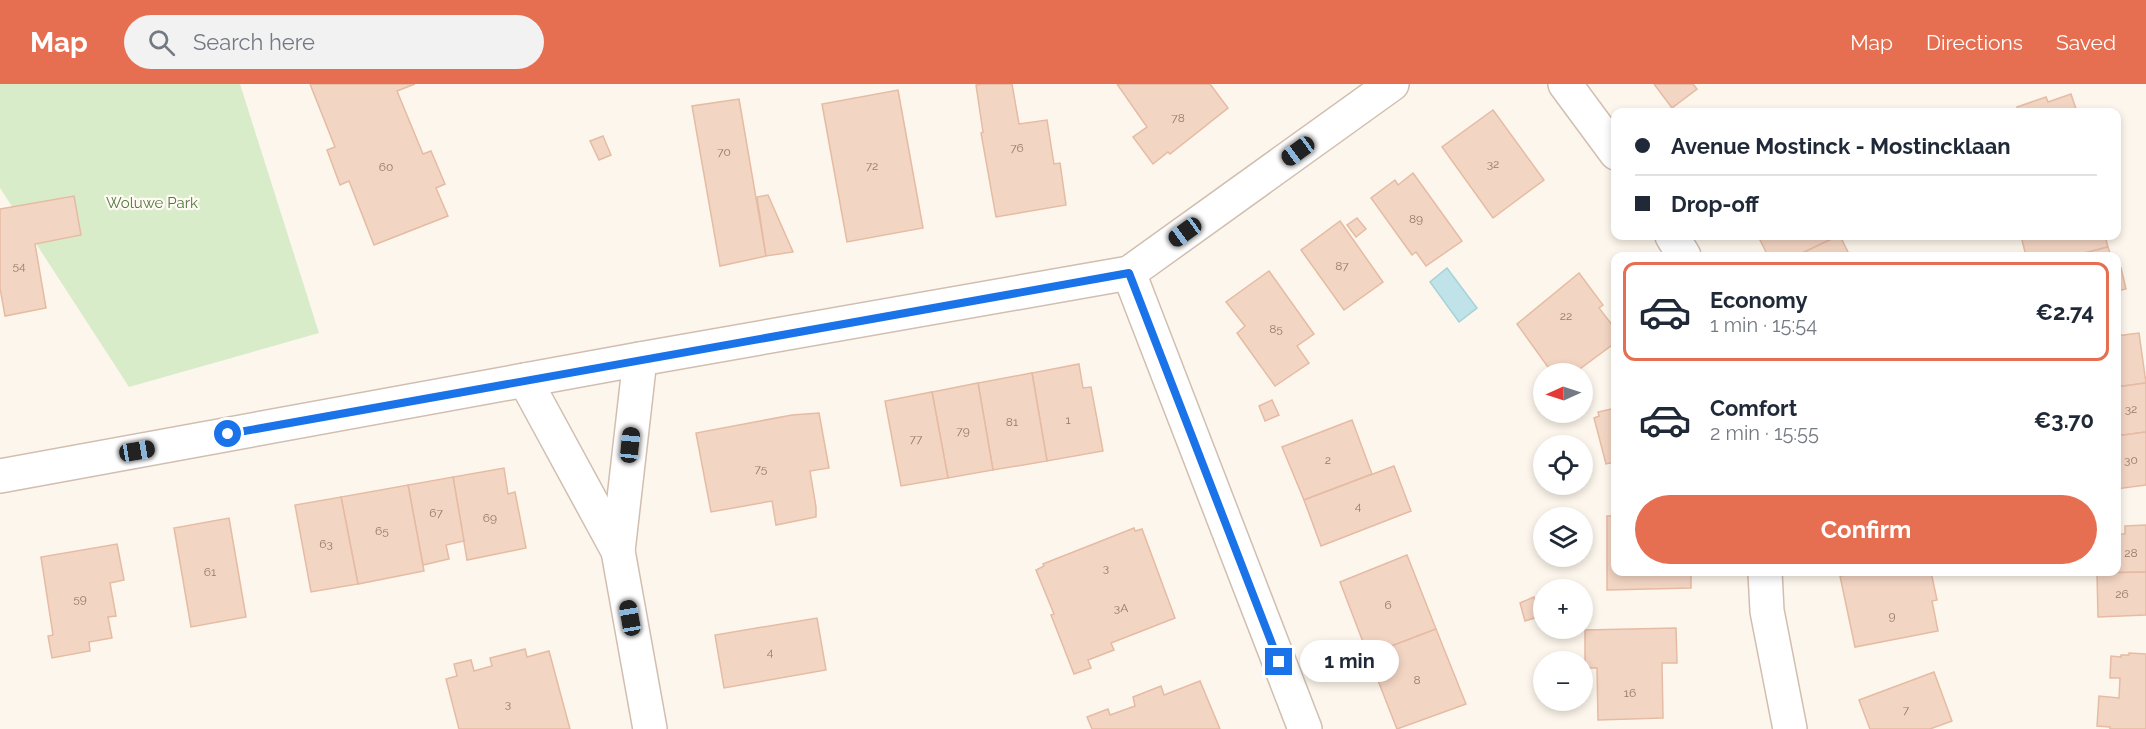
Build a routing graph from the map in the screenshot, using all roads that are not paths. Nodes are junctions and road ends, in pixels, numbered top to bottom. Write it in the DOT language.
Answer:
graph roads {
  1 [pos="1392,84"];
  2 [pos="1565,84"];
  3 [pos="1611,146"];
  4 [pos="1129,273"];
  5 [pos="640,359"];
  6 [pos="525,380"];
  7 [pos="0,476"];
  8 [pos="618,551"];
  9 [pos="1765,576"];
  10 [pos="650,729"];
  11 [pos="1305,729"];
  12 [pos="1790,729"];
  1 -- 4 [label="street"];
  2 -- 3 [label="street"];
  4 -- 5 [label="street"];
  4 -- 11 [label="street"];
  5 -- 6 [label="street"];
  5 -- 8 [label="street"];
  6 -- 7 [label="street"];
  6 -- 8 [label="street"];
  8 -- 10 [label="street"];
  9 -- 12 [label="street"];
}
